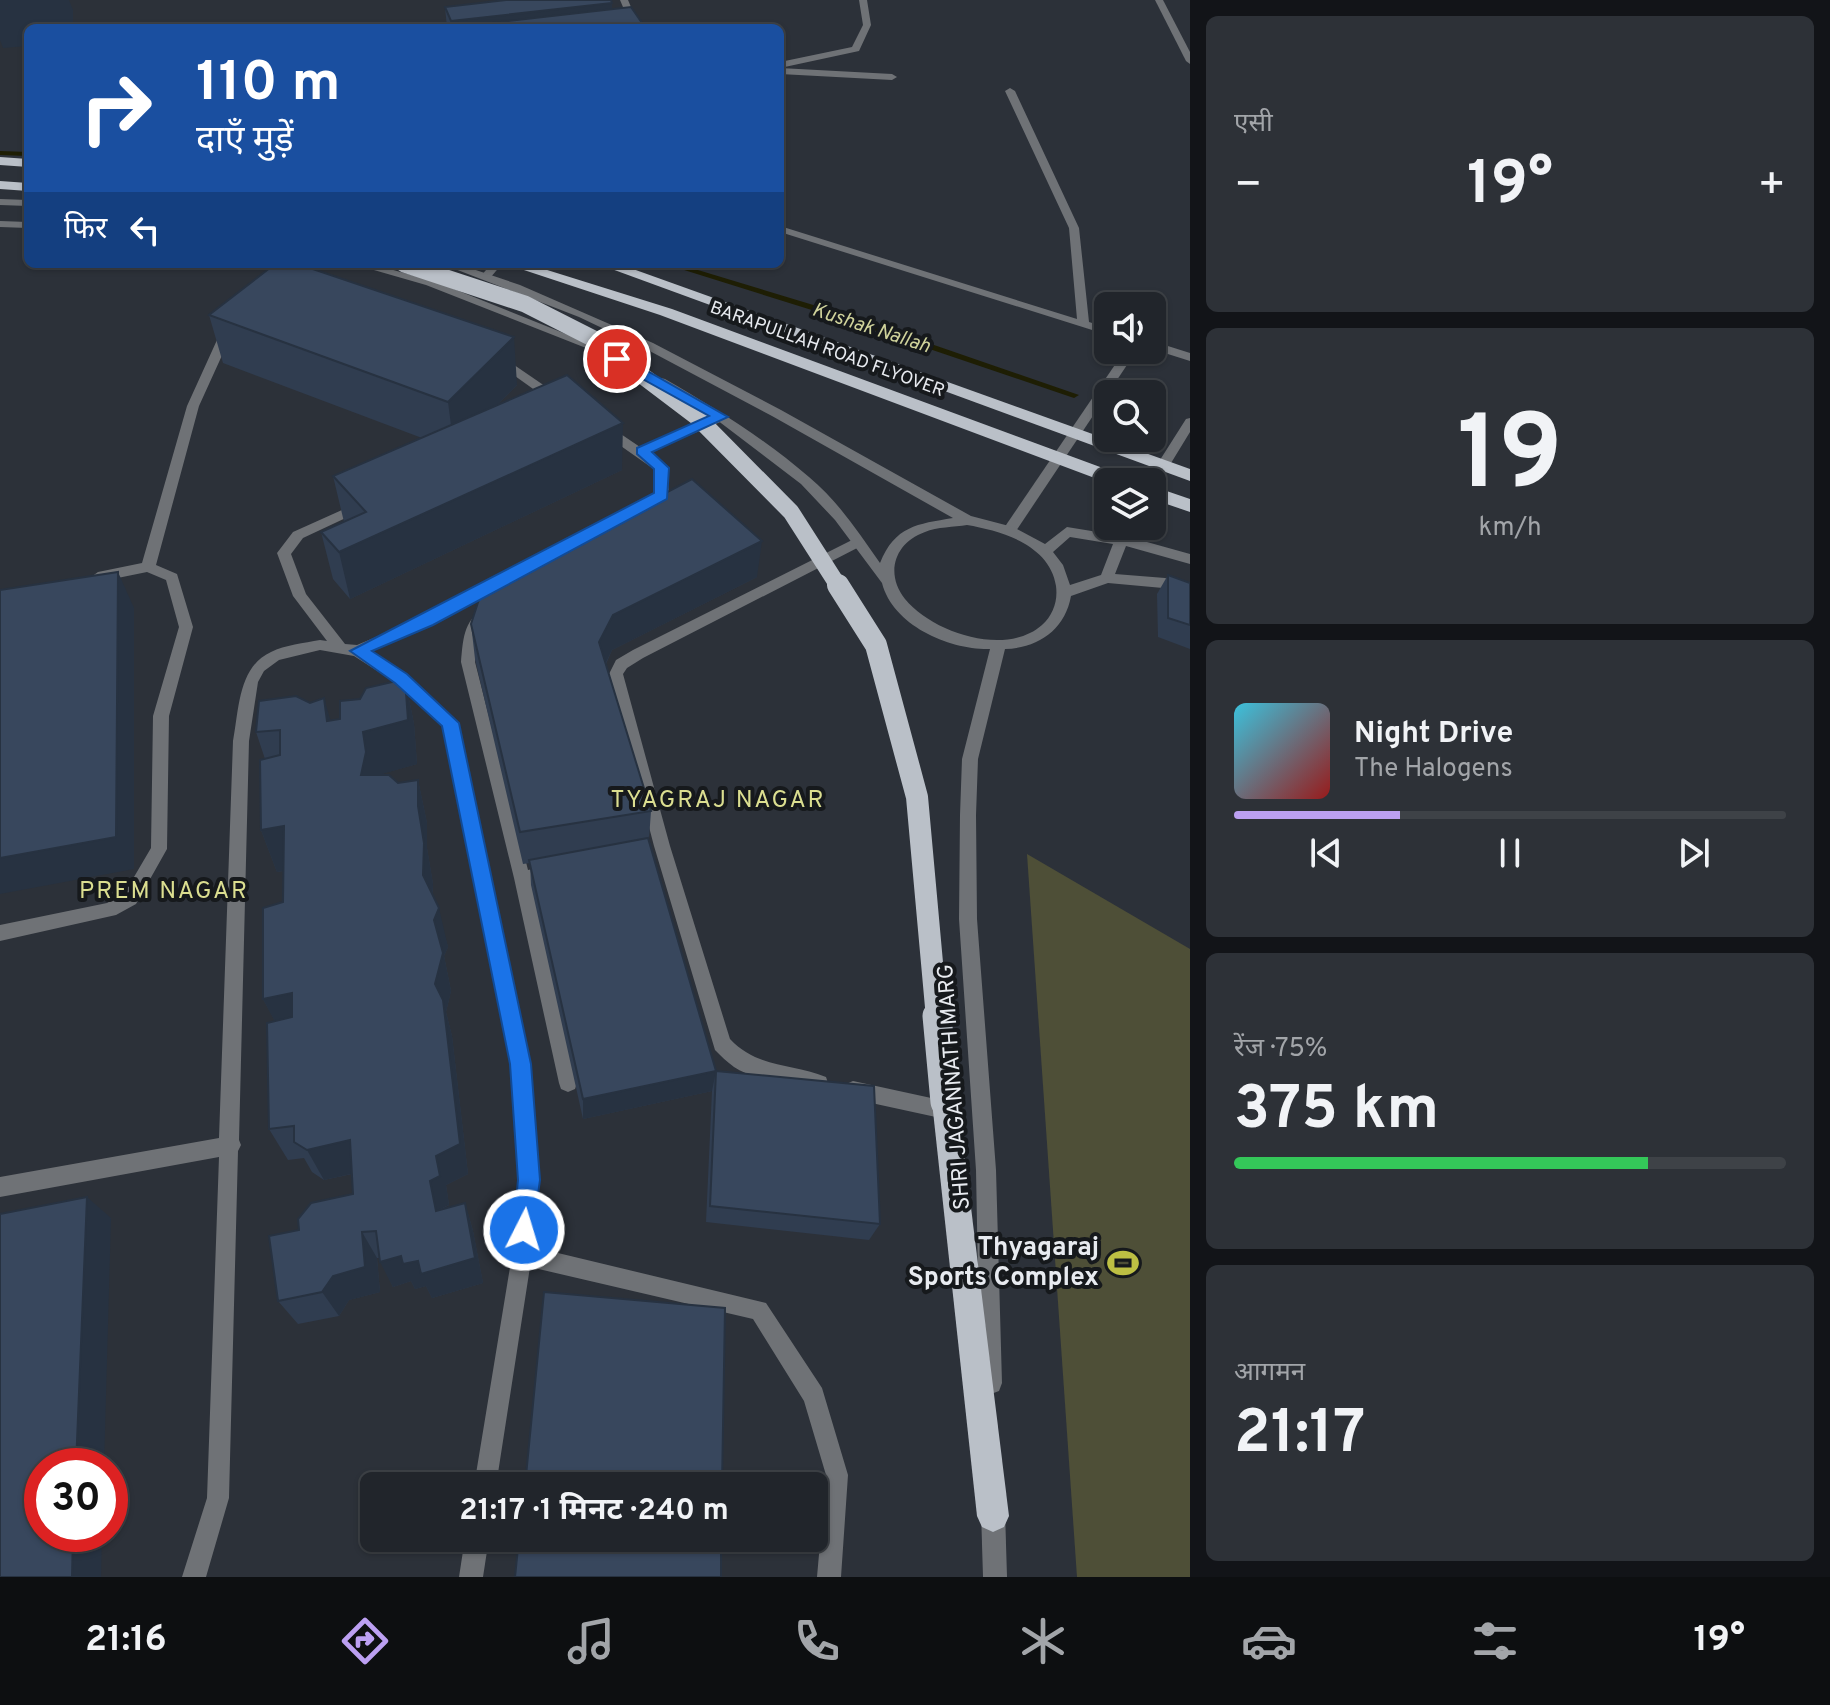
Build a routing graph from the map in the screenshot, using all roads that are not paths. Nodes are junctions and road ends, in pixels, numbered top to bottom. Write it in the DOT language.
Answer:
graph roads {
  1 [pos="624,0"];
  2 [pos="863,0"];
  3 [pos="1159,0"];
  4 [pos="634,24"];
  5 [pos="1190,61"];
  6 [pos="784,67"];
  7 [pos="784,68"];
  8 [pos="892,77"];
  9 [pos="1010,91"];
  10 [pos="0,161"];
  11 [pos="24,163"];
  12 [pos="0,185"];
  13 [pos="24,187"];
  14 [pos="0,202"];
  15 [pos="24,203"];
  16 [pos="0,224"];
  17 [pos="24,225"];
  18 [pos="784,230"];
  19 [pos="373,268"];
  20 [pos="416,268"];
  21 [pos="460,268"];
  22 [pos="493,268"];
  23 [pos="526,268"];
  24 [pos="616,268"];
  25 [pos="486,276"];
  26 [pos="239,316"];
  27 [pos="1083,324"];
  28 [pos="1094,328"];
  29 [pos="1166,349"];
  30 [pos="485,353"];
  31 [pos="1190,357"];
  32 [pos="1122,364"];
  33 [pos="570,408"];
  34 [pos="721,417"];
  35 [pos="594,423"];
  36 [pos="1188,423"];
  37 [pos="642,451"];
  38 [pos="1161,468"];
  39 [pos="1094,471"];
  40 [pos="1190,475"];
  41 [pos="1166,497"];
  42 [pos="370,501"];
  43 [pos="1190,506"];
  44 [pos="634,511"];
  45 [pos="967,520"];
  46 [pos="1009,531"];
  47 [pos="1094,532"];
  48 [pos="1120,540"];
  49 [pos="1143,540"];
  50 [pos="858,542"];
  51 [pos="1045,552"];
  52 [pos="1190,559"];
  53 [pos="148,567"];
  54 [pos="510,577"];
  55 [pos="1107,578"];
  56 [pos="885,579"];
  57 [pos="74,582"];
  58 [pos="1066,592"];
  59 [pos="1190,593"];
  60 [pos="497,608"];
  61 [pos="998,646"];
  62 [pos="349,648"];
  63 [pos="569,867"];
  64 [pos="522,878"];
  65 [pos="0,933"];
  66 [pos="568,1083"];
  67 [pos="945,1106"];
  68 [pos="231,1145"];
  69 [pos="0,1187"];
  70 [pos="522,1255"];
  71 [pos="487,1472"];
  72 [pos="993,1516"];
  73 [pos="475,1552"];
  74 [pos="194,1577"];
  75 [pos="471,1577"];
  76 [pos="829,1577"];
  77 [pos="995,1577"];
  1 -- 4 [label="street"];
  2 -- 6 [label="street"];
  3 -- 5 [label="street"];
  7 -- 8 [label="street"];
  9 -- 27 [label="street"];
  10 -- 11 [label="highway"];
  12 -- 13 [label="highway"];
  14 -- 15 [label="street"];
  16 -- 17 [label="street"];
  18 -- 27 [label="street"];
  19 -- 34 [label="street"];
  20 -- 67 [label="highway, bridge"];
  21 -- 25 [label="street"];
  22 -- 25 [label="street"];
  23 -- 39 [label="highway, BARAPULLAH ROAD FLYOVER"];
  24 -- 40 [label="highway, BARAPULLAH ROAD FLYOVER"];
  25 -- 45 [label="street"];
  26 -- 53 [label="street"];
  27 -- 28 [label="street"];
  29 -- 31 [label="street"];
  30 -- 33 [label="street"];
  32 -- 46 [label="street"];
  34 -- 37 [label="street"];
  34 -- 50 [label="street"];
  35 -- 37 [label="street"];
  36 -- 38 [label="street"];
  37 -- 44 [label="street"];
  41 -- 43 [label="highway"];
  42 -- 62 [label="street"];
  45 -- 46 [label="street"];
  45 -- 56 [label="street"];
  46 -- 51 [label="street"];
  47 -- 51 [label="street"];
  48 -- 55 [label="street"];
  49 -- 52 [label="street"];
  50 -- 56 [label="street"];
  50 -- 67 [label="street"];
  51 -- 58 [label="street"];
  53 -- 57 [label="street"];
  53 -- 65 [label="street"];
  54 -- 62 [label="street"];
  55 -- 58 [label="street"];
  55 -- 59 [label="street"];
  56 -- 61 [label="street"];
  58 -- 61 [label="street"];
  60 -- 64 [label="street"];
  61 -- 72 [label="street, SHRI JAGANNATH MARG"];
  62 -- 68 [label="street"];
  62 -- 70 [label="street"];
  63 -- 64 [label="street"];
  64 -- 66 [label="street"];
  67 -- 72 [label="highway"];
  68 -- 69 [label="street"];
  68 -- 74 [label="street"];
  70 -- 71 [label="street"];
  70 -- 76 [label="street"];
  72 -- 77 [label="street, SHRI JAGANNATH MARG"];
  73 -- 75 [label="street"];
}
